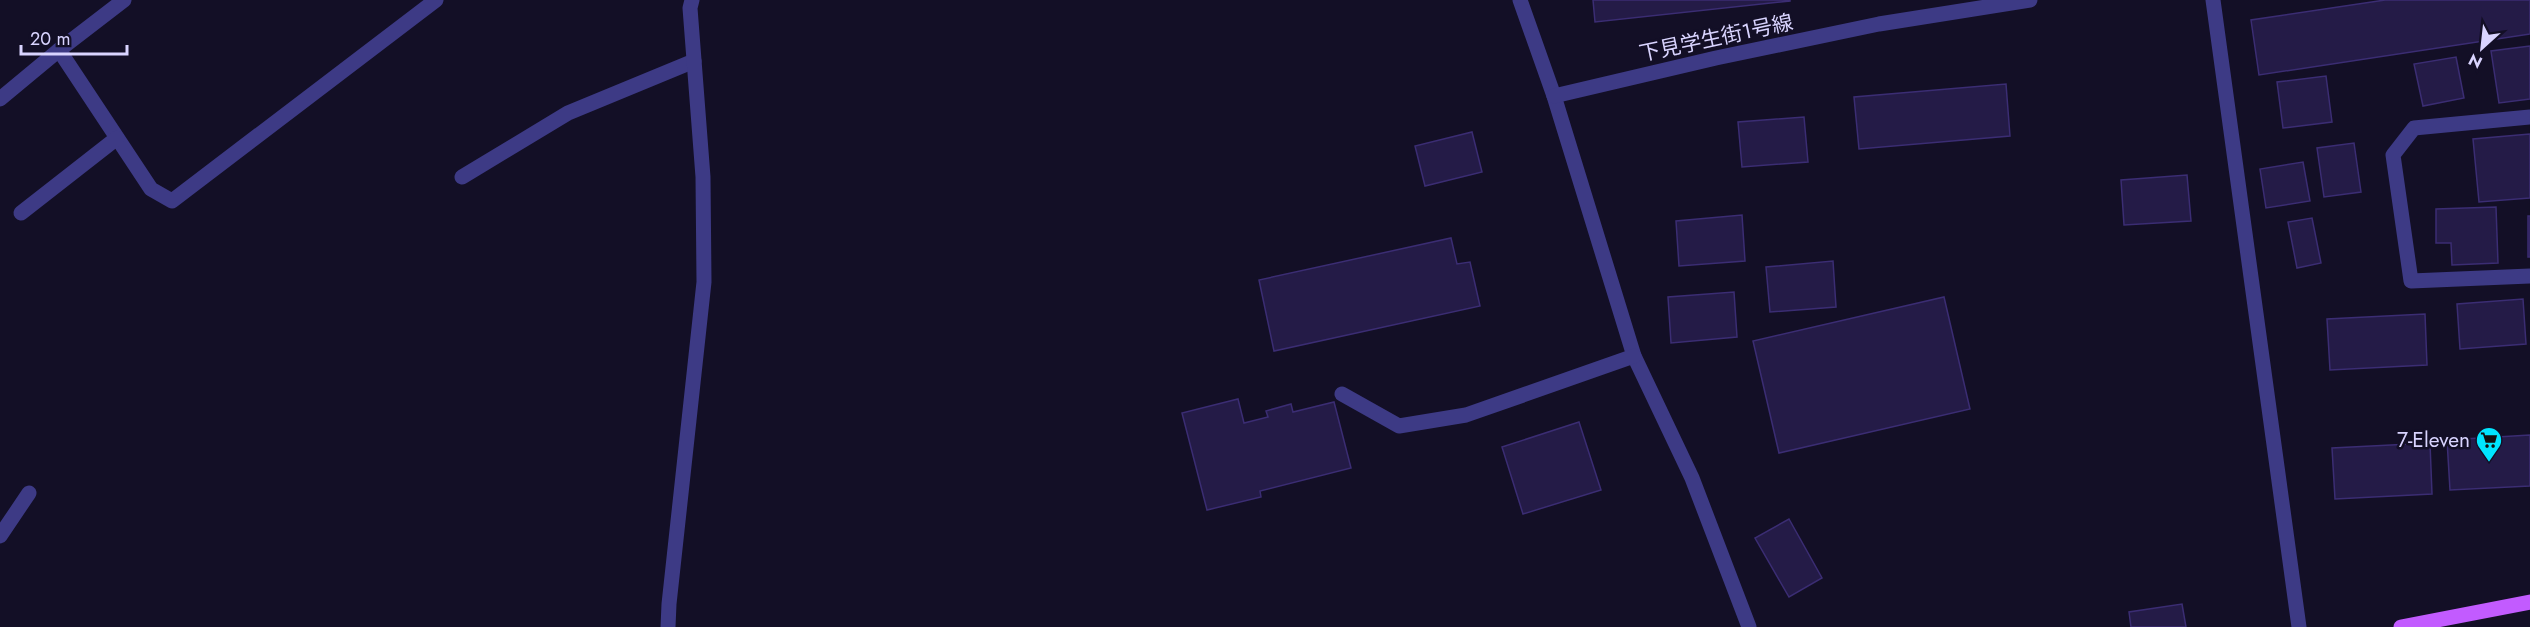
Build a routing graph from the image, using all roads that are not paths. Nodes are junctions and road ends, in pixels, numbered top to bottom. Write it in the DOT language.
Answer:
graph roads {
  1 [pos="124,0"];
  2 [pos="436,0"];
  3 [pos="692,0"];
  4 [pos="1520,0"];
  5 [pos="2030,0"];
  6 [pos="2213,0"];
  7 [pos="59,50"];
  8 [pos="694,61"];
  9 [pos="1554,96"];
  10 [pos="0,99"];
  11 [pos="2530,117"];
  12 [pos="117,138"];
  13 [pos="462,177"];
  14 [pos="21,213"];
  15 [pos="2530,276"];
  16 [pos="1634,357"];
  17 [pos="1342,394"];
  18 [pos="29,494"];
  19 [pos="0,536"];
  20 [pos="2530,602"];
  21 [pos="668,627"];
  22 [pos="1749,627"];
  23 [pos="2299,627"];
  24 [pos="2401,627"];
  1 -- 7 [label="street"];
  2 -- 12 [label="street"];
  3 -- 8 [label="street"];
  4 -- 9 [label="street"];
  5 -- 9 [label="street, 下見学生街1号線"];
  6 -- 23 [label="street"];
  7 -- 10 [label="street"];
  7 -- 12 [label="street"];
  8 -- 13 [label="street"];
  8 -- 21 [label="street"];
  9 -- 16 [label="street"];
  11 -- 15 [label="street"];
  12 -- 14 [label="street"];
  16 -- 17 [label="street"];
  16 -- 22 [label="street"];
  18 -- 19 [label="street"];
  20 -- 24 [label="main road"];
}
